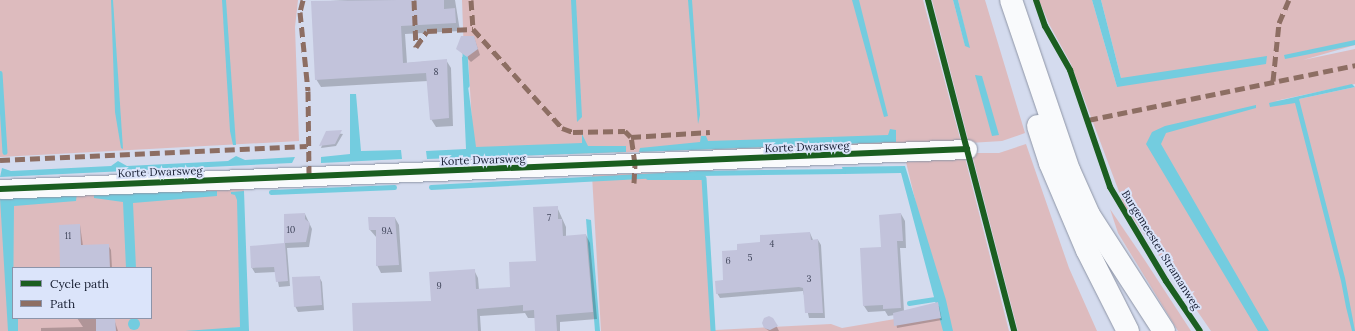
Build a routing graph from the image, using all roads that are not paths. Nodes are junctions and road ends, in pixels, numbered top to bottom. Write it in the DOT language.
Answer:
graph roads {
  1 [pos="998,0"];
  2 [pos="1011,0"];
  3 [pos="968,149"];
  4 [pos="0,189"];
  5 [pos="1128,331"];
  6 [pos="1164,331"];
  1 -- 5 [label="main road"];
  2 -- 6 [label="main road"];
  3 -- 4 [label="street, Korte Dwarsweg"];
}
